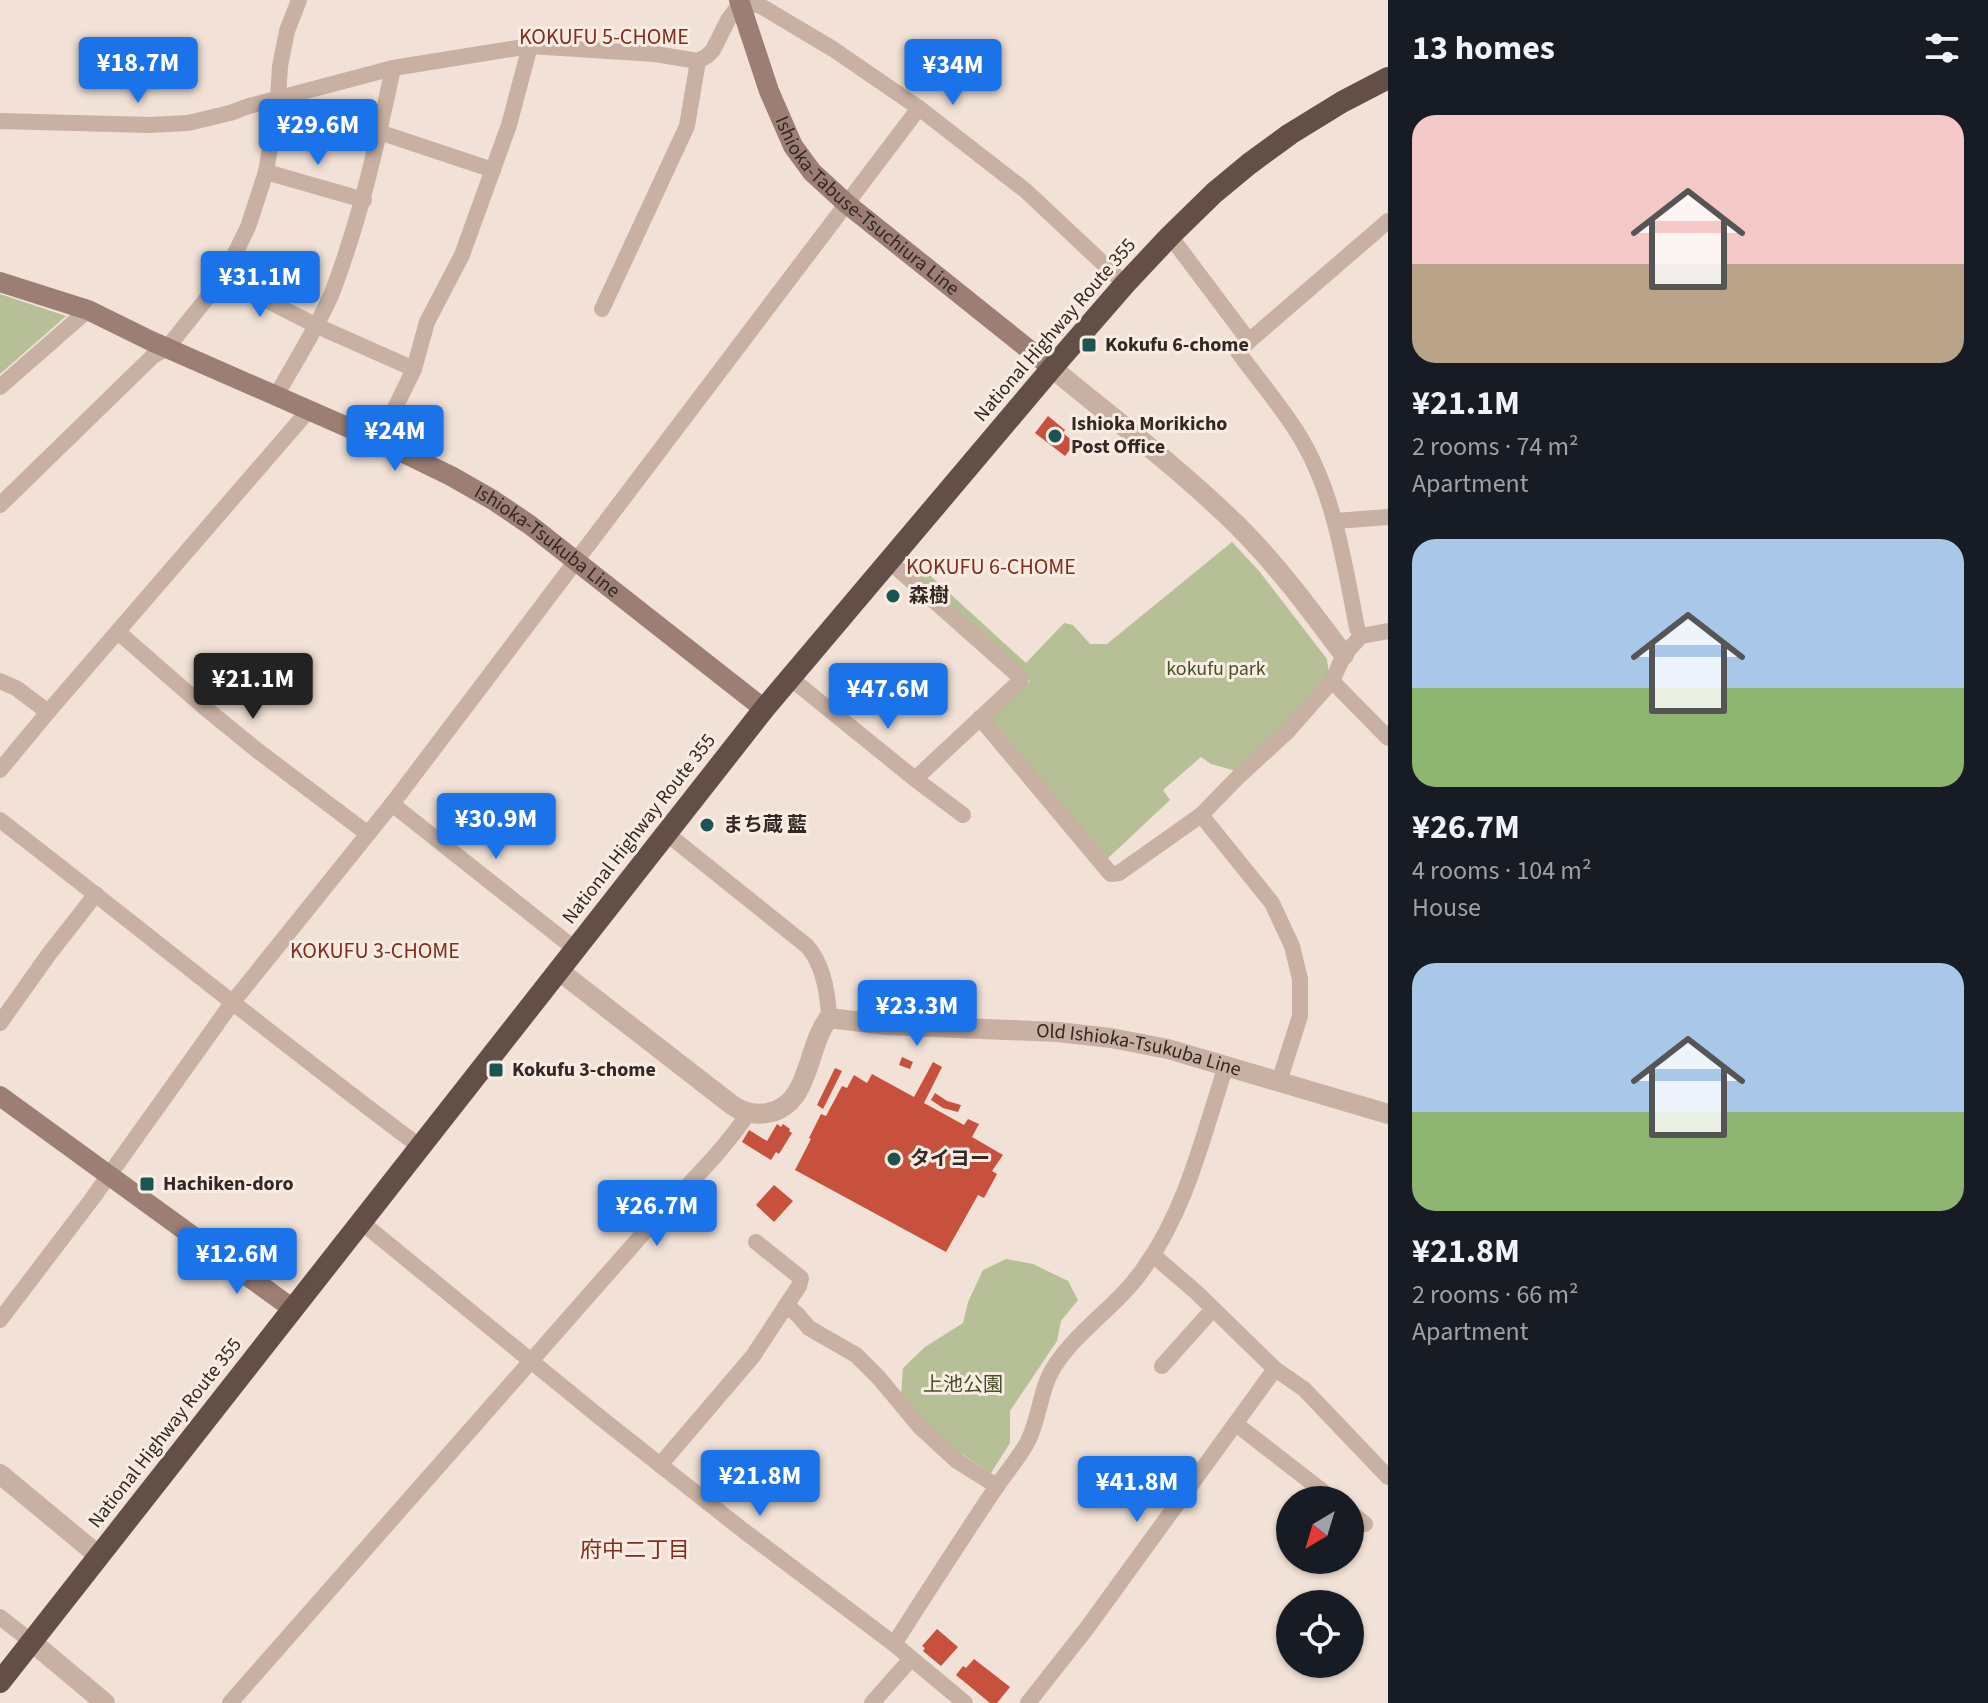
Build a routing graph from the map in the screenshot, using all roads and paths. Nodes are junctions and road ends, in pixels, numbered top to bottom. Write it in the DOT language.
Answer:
graph roads {
  1 [pos="299,0"];
  2 [pos="740,2"];
  3 [pos="530,46"];
  4 [pos="698,61"];
  5 [pos="393,68"];
  6 [pos="1388,78"];
  7 [pos="278,99"];
  8 [pos="919,108"];
  9 [pos="0,121"];
  10 [pos="379,132"];
  11 [pos="493,170"];
  12 [pos="266,172"];
  13 [pos="364,200"];
  14 [pos="847,204"];
  15 [pos="1388,221"];
  16 [pos="1170,236"];
  17 [pos="223,278"];
  18 [pos="0,282"];
  19 [pos="1125,284"];
  20 [pos="602,309"];
  21 [pos="88,310"];
  22 [pos="315,325"];
  23 [pos="1249,341"];
  24 [pos="167,348"];
  25 [pos="1052,368"];
  26 [pos="414,369"];
  27 [pos="0,387"];
  28 [pos="276,396"];
  29 [pos="309,410"];
  30 [pos="379,441"];
  31 [pos="0,505"];
  32 [pos="1388,517"];
  33 [pos="1336,521"];
  34 [pos="888,560"];
  35 [pos="575,561"];
  36 [pos="1388,631"];
  37 [pos="118,632"];
  38 [pos="1361,636"];
  39 [pos="1344,655"];
  40 [pos="789,677"];
  41 [pos="0,681"];
  42 [pos="1332,681"];
  43 [pos="764,709"];
  44 [pos="48,712"];
  45 [pos="980,718"];
  46 [pos="1388,738"];
  47 [pos="0,770"];
  48 [pos="915,779"];
  49 [pos="392,804"];
  50 [pos="963,815"];
  51 [pos="1201,815"];
  52 [pos="0,820"];
  53 [pos="666,833"];
  54 [pos="368,834"];
  55 [pos="96,894"];
  56 [pos="575,949"];
  57 [pos="558,970"];
  58 [pos="232,1003"];
  59 [pos="829,1018"];
  60 [pos="0,1023"];
  61 [pos="1226,1066"];
  62 [pos="1279,1082"];
  63 [pos="0,1096"];
  64 [pos="749,1112"];
  65 [pos="1388,1114"];
  66 [pos="419,1146"];
  67 [pos="109,1175"];
  68 [pos="360,1221"];
  69 [pos="756,1242"];
  70 [pos="1153,1255"];
  71 [pos="786,1305"];
  72 [pos="293,1309"];
  73 [pos="1213,1309"];
  74 [pos="0,1320"];
  75 [pos="531,1359"];
  76 [pos="1162,1366"];
  77 [pos="1275,1369"];
  78 [pos="1236,1424"];
  79 [pos="660,1465"];
  80 [pos="0,1474"];
  81 [pos="1388,1477"];
  82 [pos="997,1486"];
  83 [pos="1316,1486"];
  84 [pos="99,1556"];
  85 [pos="0,1617"];
  86 [pos="32,1642"];
  87 [pos="894,1644"];
  88 [pos="911,1659"];
  89 [pos="0,1682"];
  90 [pos="105,1703"];
  91 [pos="230,1703"];
  92 [pos="872,1703"];
  93 [pos="965,1703"];
  94 [pos="1028,1703"];
  1 -- 7 [label="street"];
  2 -- 4 [label="street"];
  2 -- 8 [label="street"];
  2 -- 14 [label="main road, Ishioka-Tabuse-Tsuchiura Line"];
  3 -- 4 [label="street"];
  3 -- 5 [label="street"];
  3 -- 11 [label="street"];
  4 -- 20 [label="street"];
  5 -- 7 [label="street"];
  5 -- 10 [label="street"];
  6 -- 16 [label="highway, National Highway Route 355"];
  7 -- 9 [label="street"];
  7 -- 12 [label="street"];
  8 -- 14 [label="street"];
  8 -- 19 [label="street"];
  10 -- 11 [label="street"];
  10 -- 13 [label="street"];
  11 -- 26 [label="street"];
  12 -- 13 [label="street"];
  12 -- 17 [label="street"];
  13 -- 22 [label="street"];
  14 -- 25 [label="main road, Ishioka-Tabuse-Tsuchiura Line"];
  14 -- 35 [label="street"];
  15 -- 23 [label="street"];
  16 -- 19 [label="highway, National Highway Route 355"];
  16 -- 23 [label="street"];
  17 -- 22 [label="street"];
  17 -- 24 [label="street"];
  18 -- 21 [label="main road, Ishioka-Tsukuba Line"];
  19 -- 25 [label="highway, National Highway Route 355"];
  21 -- 24 [label="main road, Ishioka-Tsukuba Line"];
  21 -- 27 [label="street"];
  22 -- 26 [label="street"];
  22 -- 28 [label="street"];
  23 -- 33 [label="street"];
  24 -- 28 [label="main road, Ishioka-Tsukuba Line"];
  24 -- 31 [label="street"];
  25 -- 34 [label="highway, National Highway Route 355"];
  25 -- 39 [label="street"];
  26 -- 30 [label="street"];
  28 -- 29 [label="main road, Ishioka-Tsukuba Line"];
  29 -- 30 [label="main road, Ishioka-Tsukuba Line"];
  29 -- 37 [label="street"];
  30 -- 35 [label="main road, Ishioka-Tsukuba Line"];
  32 -- 33 [label="street"];
  33 -- 38 [label="street"];
  34 -- 40 [label="highway, National Highway Route 355"];
  34 -- 45 [label="street"];
  35 -- 43 [label="main road, Ishioka-Tsukuba Line"];
  35 -- 49 [label="street"];
  36 -- 38 [label="street"];
  37 -- 44 [label="street"];
  37 -- 54 [label="street"];
  38 -- 39 [label="street"];
  39 -- 42 [label="street"];
  40 -- 43 [label="highway, National Highway Route 355"];
  40 -- 48 [label="street"];
  41 -- 44 [label="street"];
  42 -- 46 [label="street"];
  42 -- 51 [label="street"];
  43 -- 53 [label="highway, National Highway Route 355"];
  44 -- 47 [label="street"];
  45 -- 48 [label="street"];
  45 -- 51 [label="street"];
  48 -- 50 [label="street"];
  49 -- 54 [label="street"];
  49 -- 56 [label="street"];
  51 -- 62 [label="street"];
  52 -- 55 [label="street"];
  53 -- 56 [label="highway, National Highway Route 355"];
  53 -- 59 [label="street"];
  54 -- 58 [label="street"];
  55 -- 58 [label="street"];
  55 -- 60 [label="street"];
  56 -- 57 [label="highway, National Highway Route 355"];
  57 -- 64 [label="street"];
  57 -- 66 [label="highway, National Highway Route 355"];
  58 -- 66 [label="street"];
  58 -- 67 [label="street"];
  59 -- 61 [label="street, Old Ishioka-Tsukuba Line"];
  59 -- 64 [label="street"];
  61 -- 62 [label="street, Old Ishioka-Tsukuba Line"];
  61 -- 70 [label="street"];
  62 -- 65 [label="street, Old Ishioka-Tsukuba Line"];
  63 -- 67 [label="main road"];
  64 -- 75 [label="street"];
  66 -- 68 [label="highway, National Highway Route 355"];
  67 -- 72 [label="main road"];
  67 -- 74 [label="street"];
  68 -- 72 [label="highway, National Highway Route 355"];
  68 -- 75 [label="street"];
  69 -- 71 [label="street"];
  70 -- 73 [label="street"];
  70 -- 82 [label="street"];
  71 -- 79 [label="street"];
  71 -- 82 [label="street"];
  72 -- 84 [label="highway, National Highway Route 355"];
  73 -- 76 [label="street"];
  73 -- 77 [label="street"];
  75 -- 79 [label="street"];
  75 -- 91 [label="street"];
  77 -- 78 [label="street"];
  77 -- 81 [label="street"];
  78 -- 83 [label="street"];
  78 -- 94 [label="street"];
  79 -- 87 [label="street"];
  80 -- 84 [label="street"];
  82 -- 87 [label="street"];
  84 -- 86 [label="highway, National Highway Route 355"];
  85 -- 86 [label="street"];
  86 -- 89 [label="highway, National Highway Route 355"];
  86 -- 90 [label="street"];
  87 -- 88 [label="street"];
  88 -- 92 [label="street"];
  88 -- 93 [label="street"];
}
